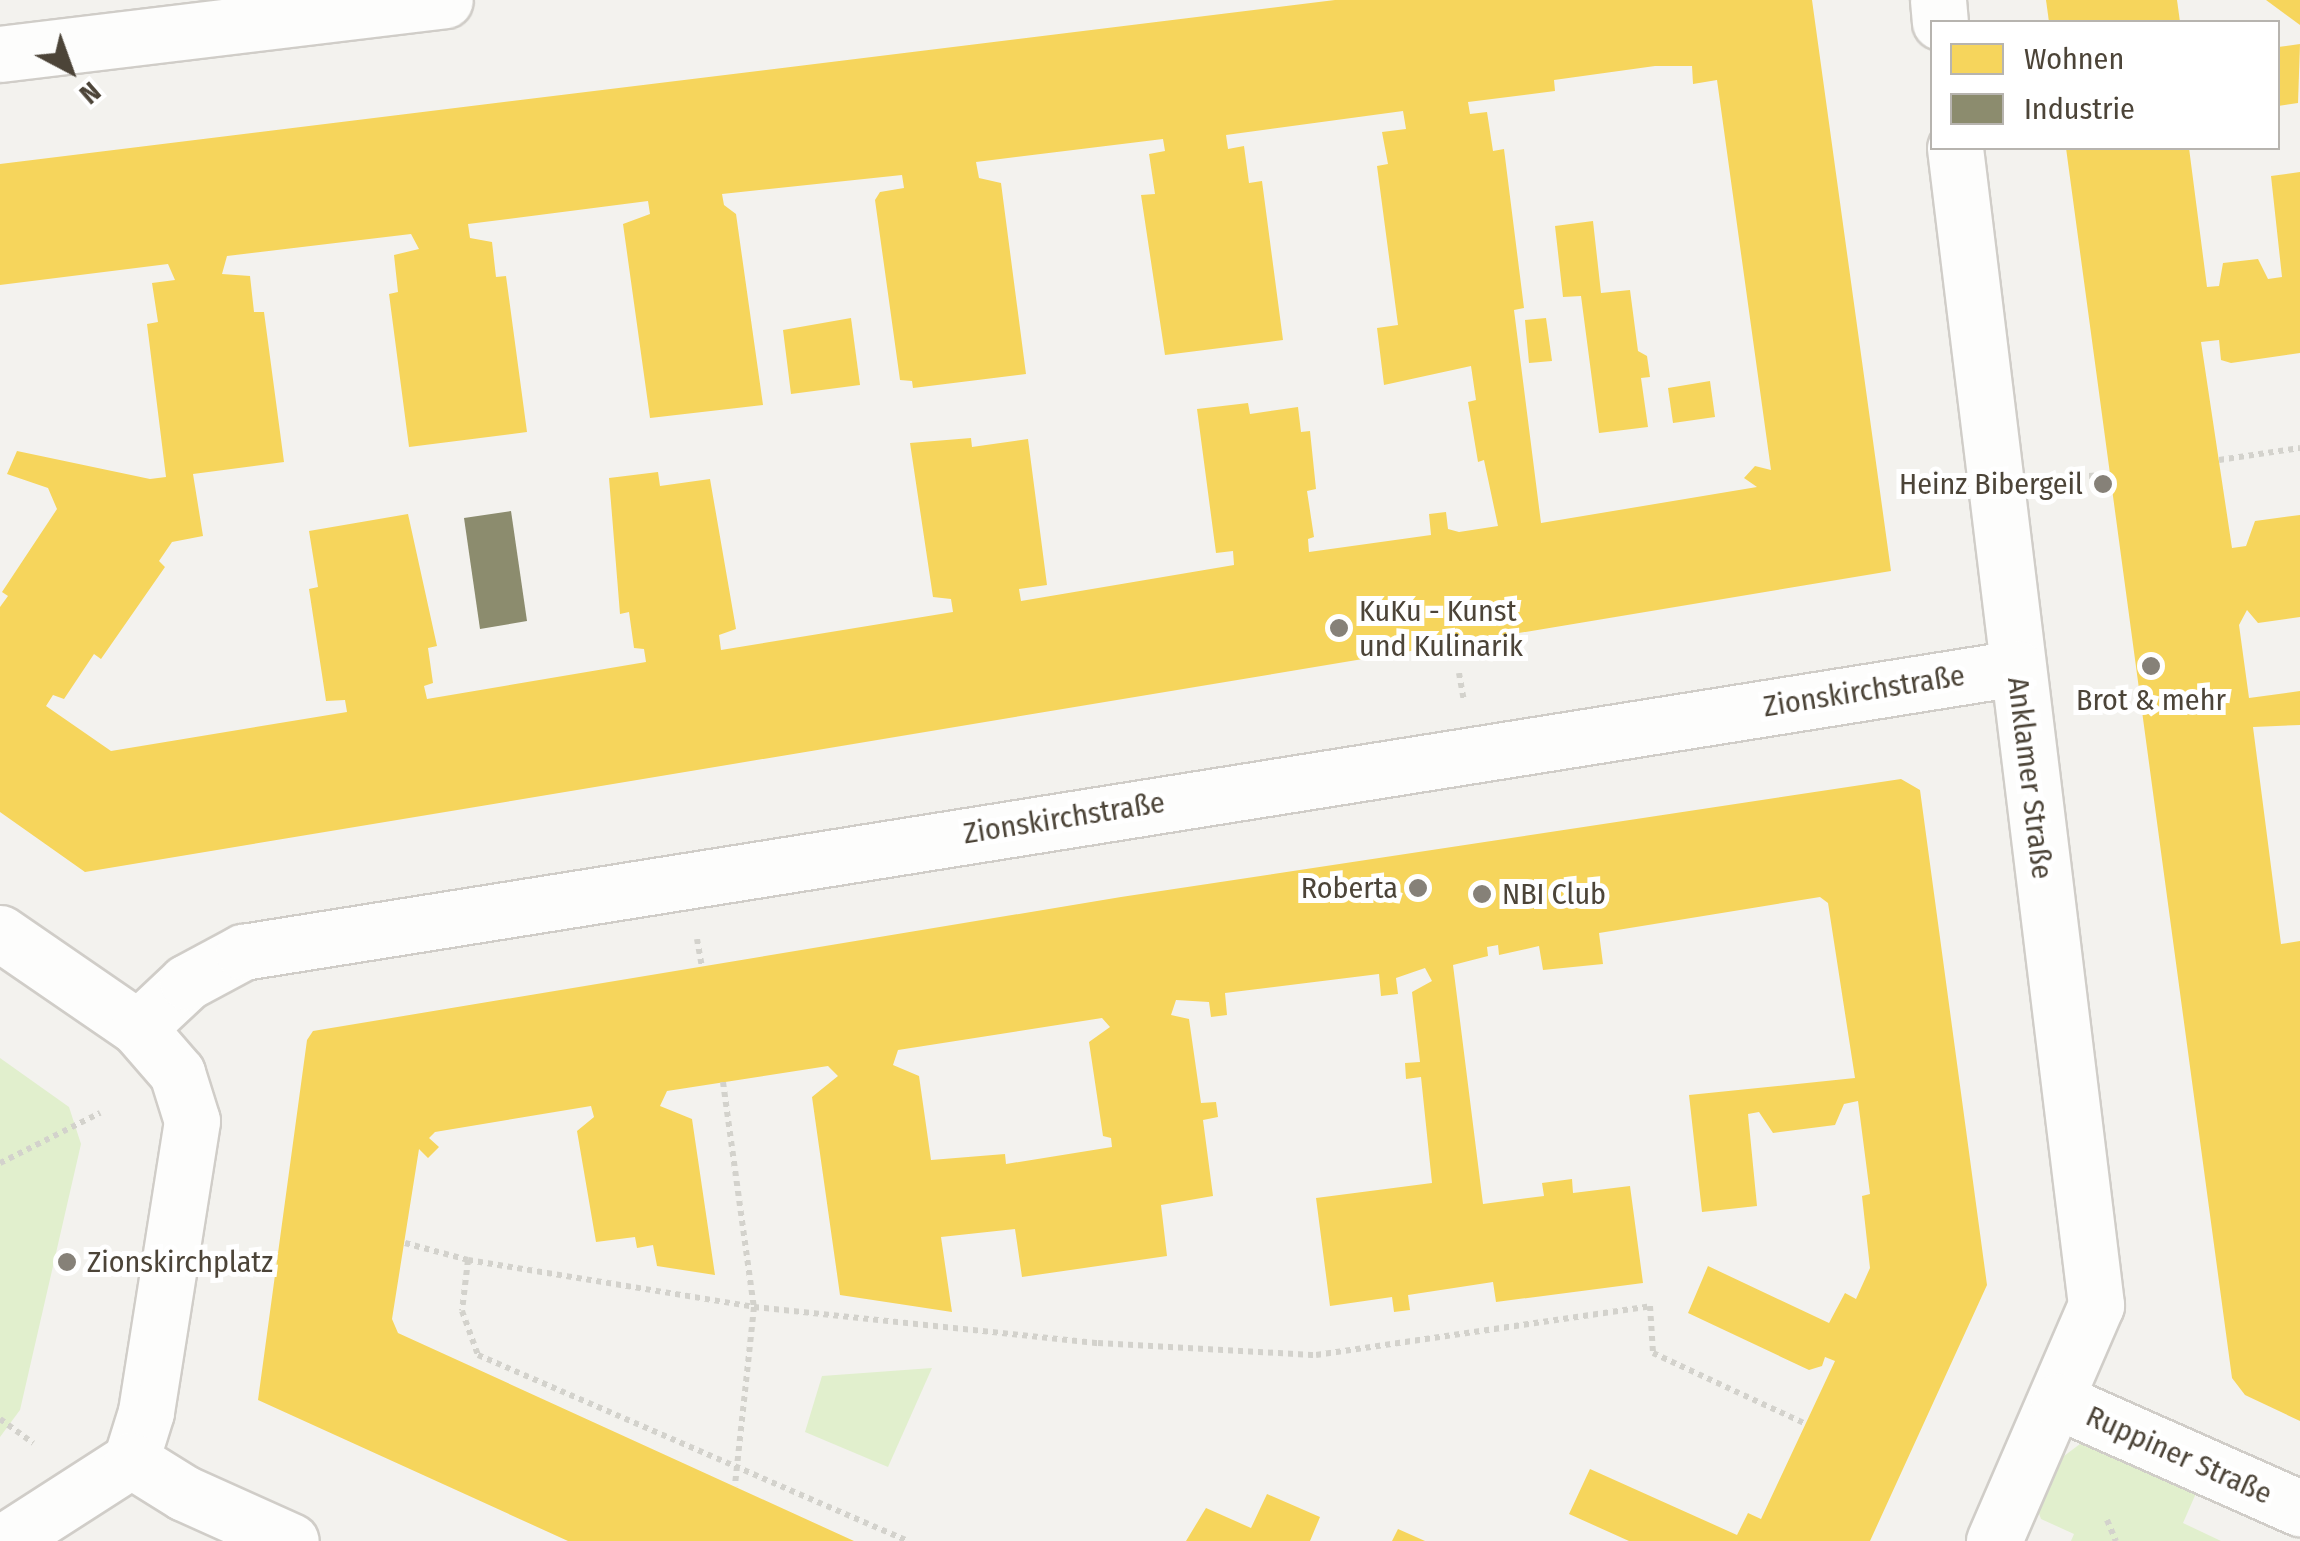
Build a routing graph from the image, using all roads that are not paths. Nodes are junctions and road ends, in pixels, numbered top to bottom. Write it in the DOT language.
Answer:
graph roads {
  1 [pos="445,0"];
  2 [pos="0,54"];
  3 [pos="1956,150"];
  4 [pos="2016,668"];
  5 [pos="0,933"];
  6 [pos="138,1028"];
  7 [pos="2058,1402"];
  8 [pos="131,1460"];
  9 [pos="2300,1508"];
  10 [pos="6,1541"];
  11 [pos="291,1541"];
  12 [pos="1994,1541"];
  1 -- 2 [label="street"];
  3 -- 4 [label="street, Anklamer Straße"];
  4 -- 6 [label="street, Zionskirchstraße"];
  4 -- 7 [label="street, Anklamer Straße"];
  5 -- 6 [label="street"];
  6 -- 8 [label="street"];
  7 -- 9 [label="street, Ruppiner Straße"];
  7 -- 12 [label="street, Anklamer Straße"];
  8 -- 10 [label="street"];
  8 -- 11 [label="street"];
}
